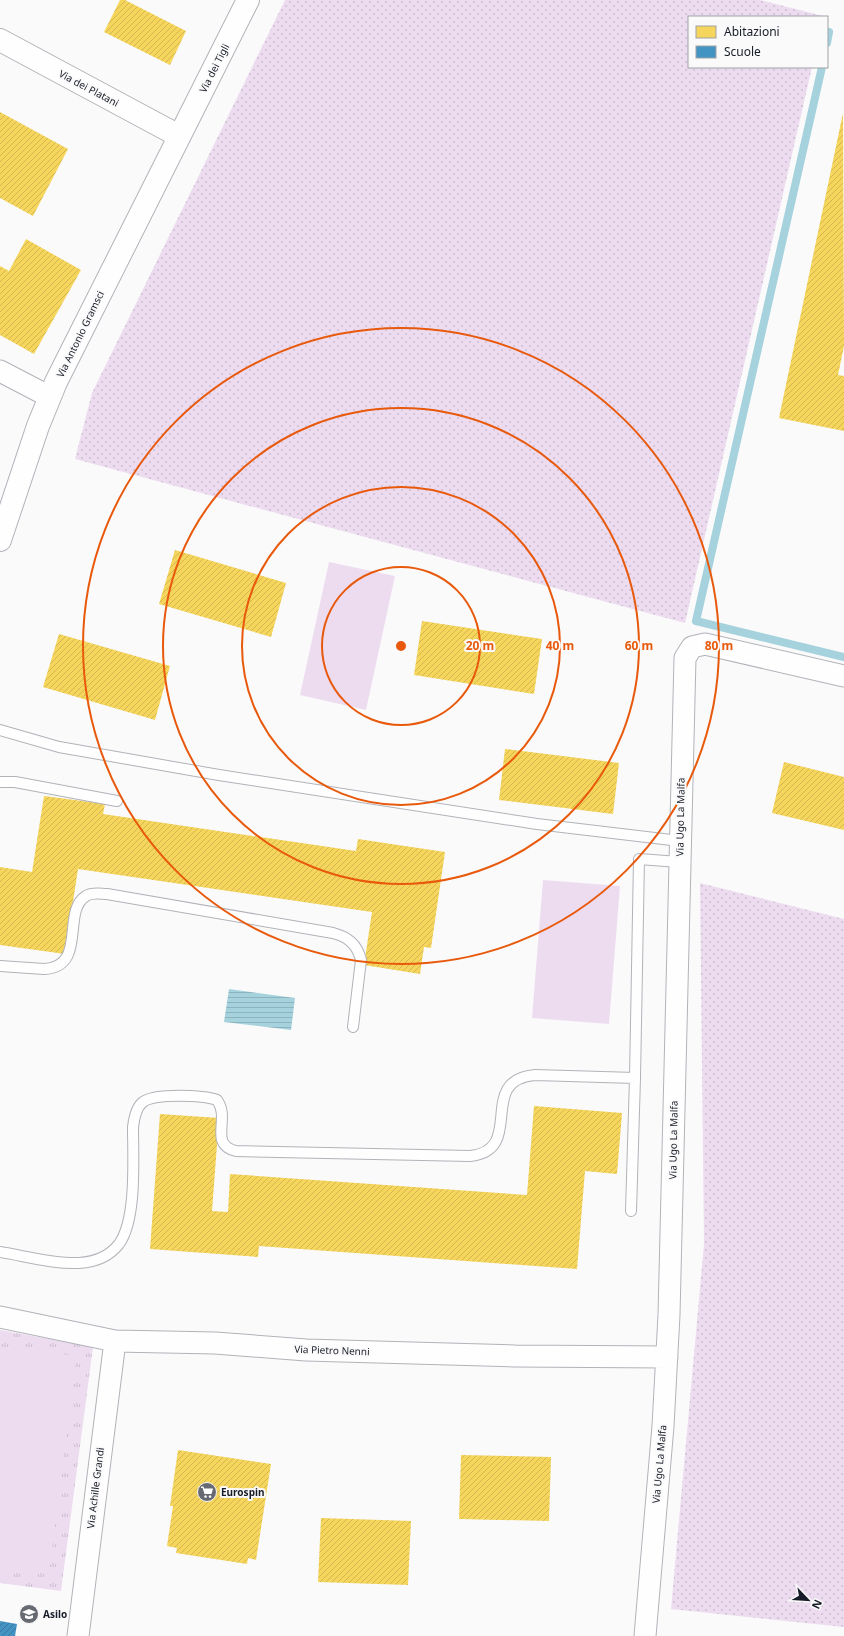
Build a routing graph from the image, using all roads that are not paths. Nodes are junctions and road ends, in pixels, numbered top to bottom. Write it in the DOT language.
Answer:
graph roads {
  1 [pos="248,0"];
  2 [pos="0,40"];
  3 [pos="179,136"];
  4 [pos="0,371"];
  5 [pos="50,397"];
  6 [pos="0,540"];
  7 [pos="844,676"];
  8 [pos="0,730"];
  9 [pos="0,782"];
  10 [pos="117,801"];
  11 [pos="680,841"];
  12 [pos="679,862"];
  13 [pos="0,966"];
  14 [pos="353,1027"];
  15 [pos="635,1078"];
  16 [pos="631,1211"];
  17 [pos="0,1252"];
  18 [pos="0,1317"];
  19 [pos="115,1341"];
  20 [pos="667,1357"];
  21 [pos="78,1636"];
  22 [pos="645,1636"];
  1 -- 3 [label="street, Via dei Tigli"];
  2 -- 3 [label="street, Via dei Platani"];
  3 -- 5 [label="street, Via Antonio Gramsci"];
  4 -- 5 [label="street"];
  5 -- 6 [label="street, Via Antonio Gramsci"];
  7 -- 11 [label="street, Via Ugo La Malfa"];
  8 -- 11 [label="lane"];
  9 -- 10 [label="lane"];
  11 -- 12 [label="street, Via Ugo La Malfa"];
  12 -- 15 [label="lane"];
  12 -- 20 [label="street, Via Ugo La Malfa"];
  13 -- 14 [label="lane"];
  15 -- 16 [label="lane"];
  15 -- 17 [label="lane"];
  18 -- 19 [label="street, Via Pietro Nenni"];
  19 -- 20 [label="street, Via Pietro Nenni"];
  19 -- 21 [label="street, Via Achille Grandi"];
  20 -- 22 [label="street, Via Ugo La Malfa"];
}
